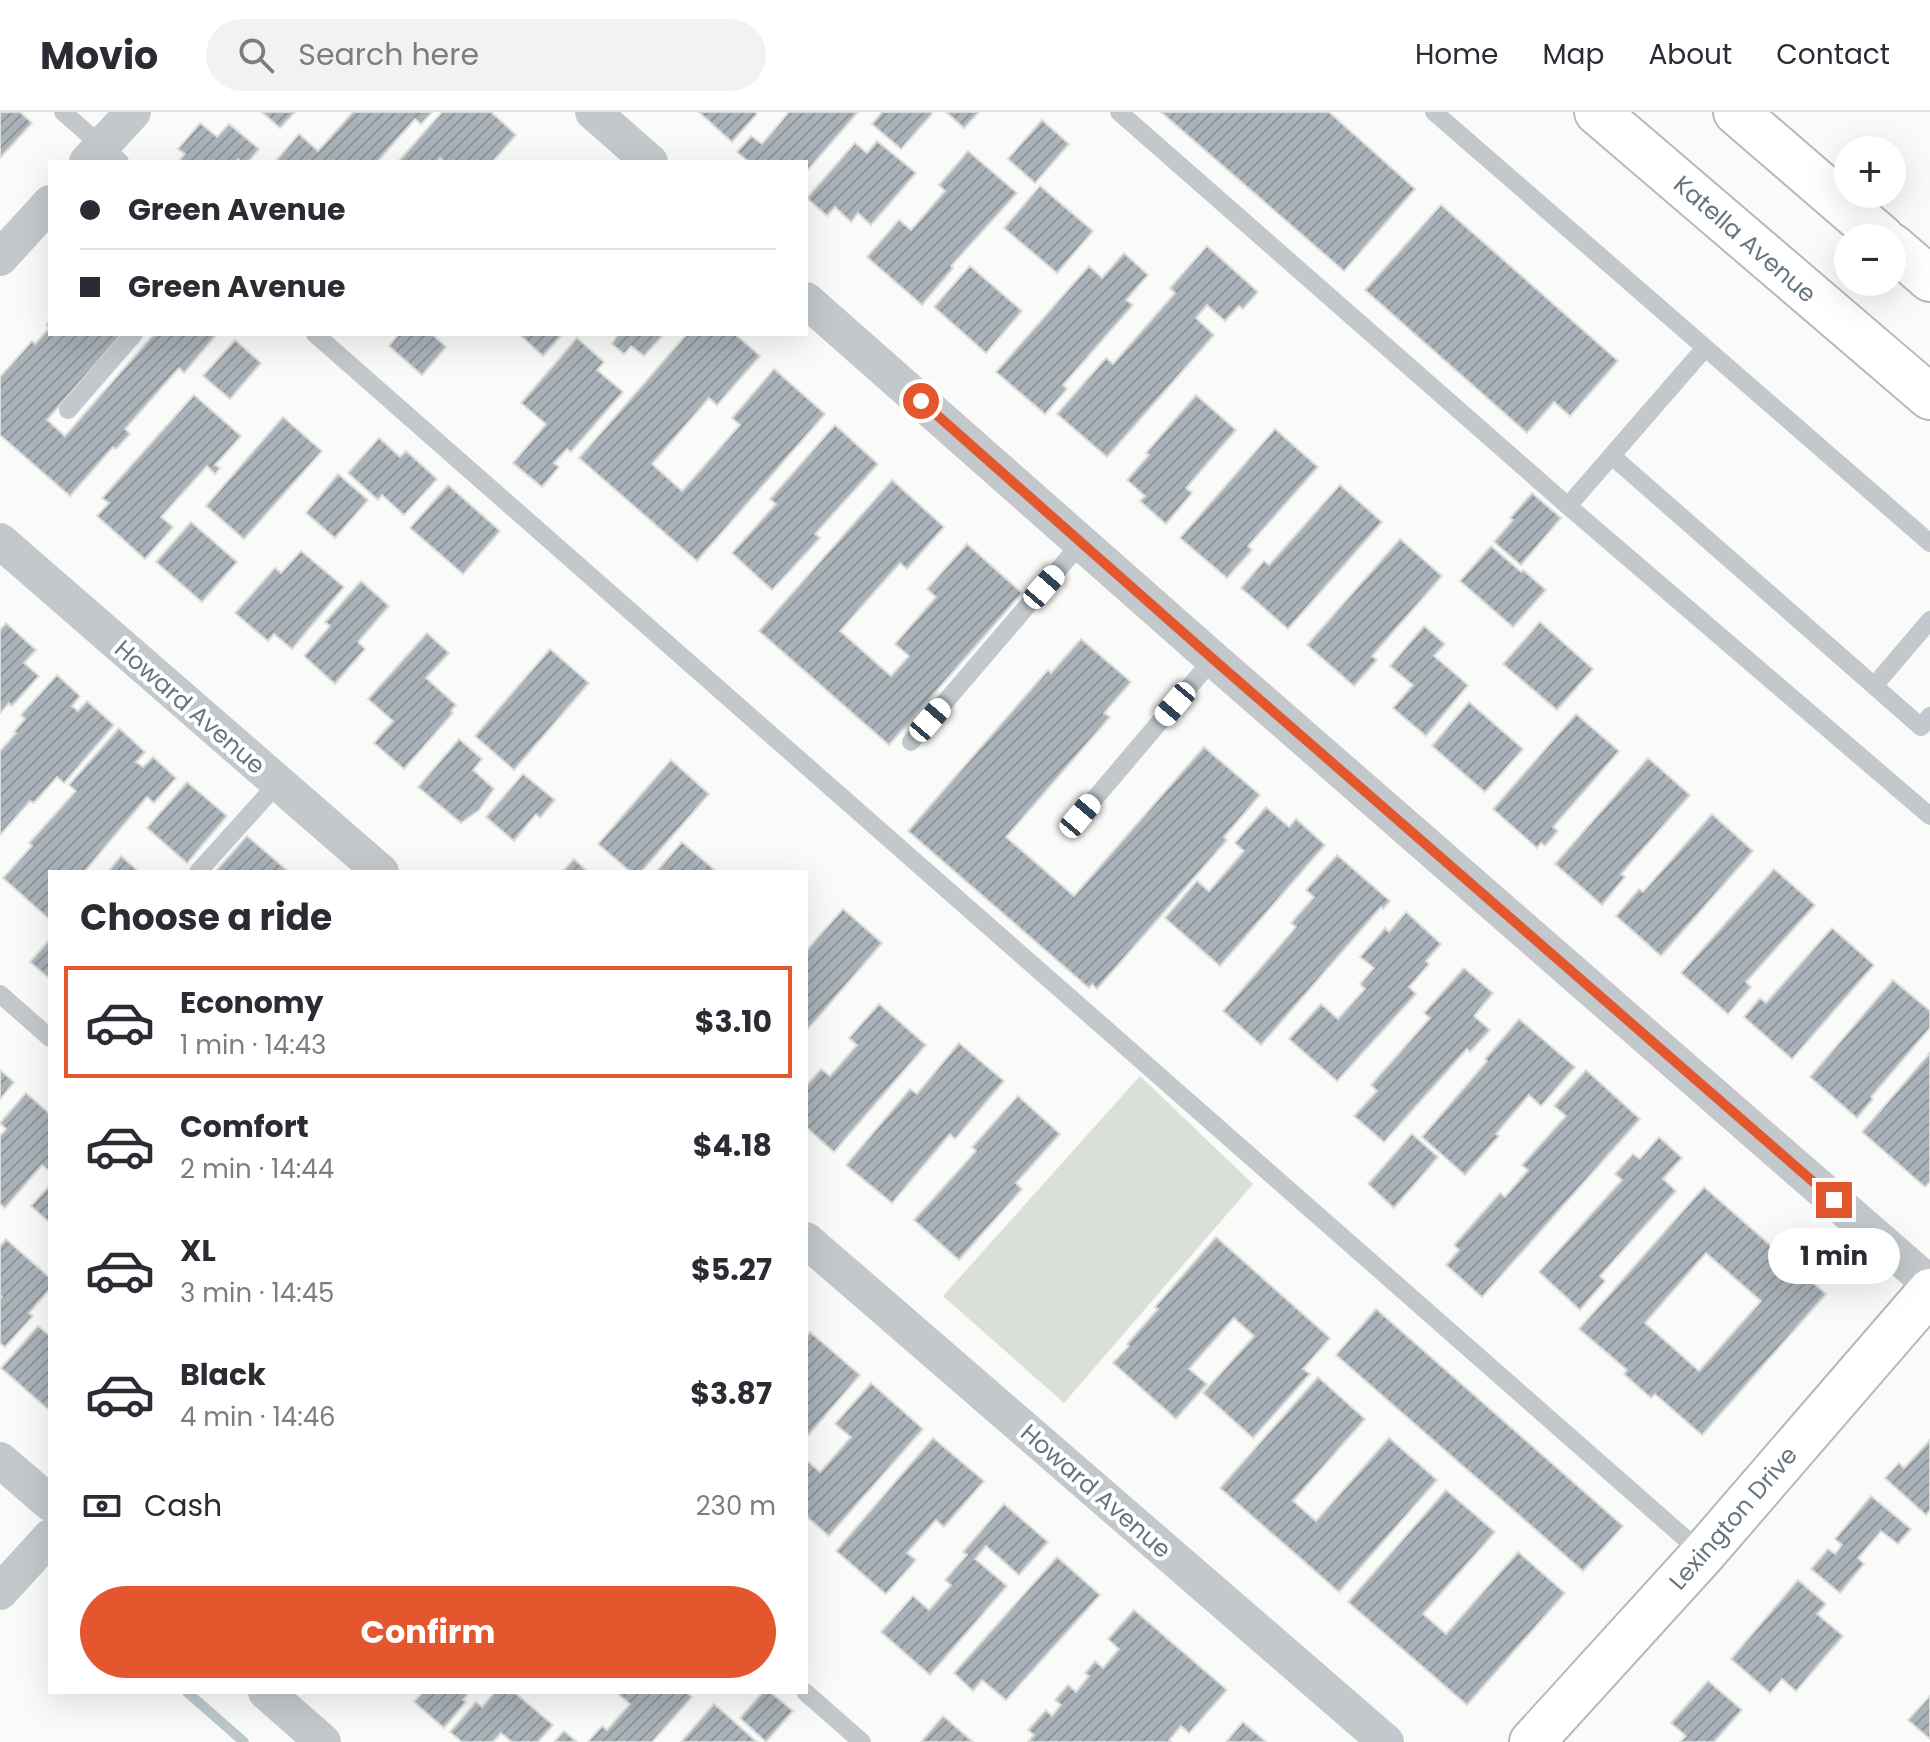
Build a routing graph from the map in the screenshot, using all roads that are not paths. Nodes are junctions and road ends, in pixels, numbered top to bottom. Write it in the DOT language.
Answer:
graph roads {
  1 [pos="63,112"];
  2 [pos="133,112"];
  3 [pos="593,112"];
  4 [pos="1119,112"];
  5 [pos="1434,112"];
  6 [pos="1597,112"];
  7 [pos="1736,112"];
  8 [pos="103,157"];
  9 [pos="648,160"];
  10 [pos="48,205"];
  11 [pos="1866,224"];
  12 [pos="0,258"];
  13 [pos="1906,258"];
  14 [pos="1930,279"];
  15 [pos="808,302"];
  16 [pos="132,336"];
  17 [pos="317,336"];
  18 [pos="1705,348"];
  19 [pos="1930,397"];
  20 [pos="68,410"];
  21 [pos="1612,456"];
  22 [pos="1568,506"];
  23 [pos="0,541"];
  24 [pos="1081,543"];
  25 [pos="1930,543"];
  26 [pos="1930,620"];
  27 [pos="1213,659"];
  28 [pos="1874,686"];
  29 [pos="1930,716"];
  30 [pos="911,742"];
  31 [pos="278,783"];
  32 [pos="1080,816"];
  33 [pos="1930,816"];
  34 [pos="200,870"];
  35 [pos="379,870"];
  36 [pos="0,994"];
  37 [pos="48,1036"];
  38 [pos="808,1242"];
  39 [pos="1930,1284"];
  40 [pos="1930,1291"];
  41 [pos="0,1460"];
  42 [pos="48,1501"];
  43 [pos="48,1539"];
  44 [pos="1703,1554"];
  45 [pos="0,1592"];
  46 [pos="268,1694"];
  47 [pos="807,1694"];
  48 [pos="323,1742"];
  49 [pos="862,1742"];
  50 [pos="1386,1742"];
  51 [pos="1532,1742"];
  1 -- 8 [label="lane"];
  2 -- 8 [label="street"];
  3 -- 9 [label="street"];
  4 -- 22 [label="lane"];
  5 -- 18 [label="lane"];
  6 -- 19 [label="main road, Katella Avenue"];
  7 -- 11 [label="main road"];
  10 -- 12 [label="street"];
  13 -- 14 [label="main road"];
  15 -- 24 [label="street"];
  16 -- 20 [label="lane"];
  17 -- 44 [label="lane"];
  18 -- 21 [label="lane"];
  18 -- 25 [label="lane"];
  21 -- 22 [label="lane"];
  21 -- 28 [label="lane"];
  22 -- 33 [label="lane"];
  23 -- 31 [label="street, Howard Avenue"];
  24 -- 27 [label="street"];
  24 -- 30 [label="lane"];
  26 -- 28 [label="lane"];
  27 -- 32 [label="lane"];
  27 -- 39 [label="street"];
  28 -- 29 [label="lane"];
  31 -- 34 [label="lane"];
  31 -- 35 [label="street, Howard Avenue"];
  36 -- 37 [label="lane"];
  38 -- 50 [label="street, Howard Avenue"];
  40 -- 44 [label="main road, Lexington Drive"];
  41 -- 42 [label="street"];
  43 -- 45 [label="street"];
  44 -- 51 [label="main road, Lexington Drive"];
  46 -- 48 [label="street"];
  47 -- 49 [label="lane"];
}
